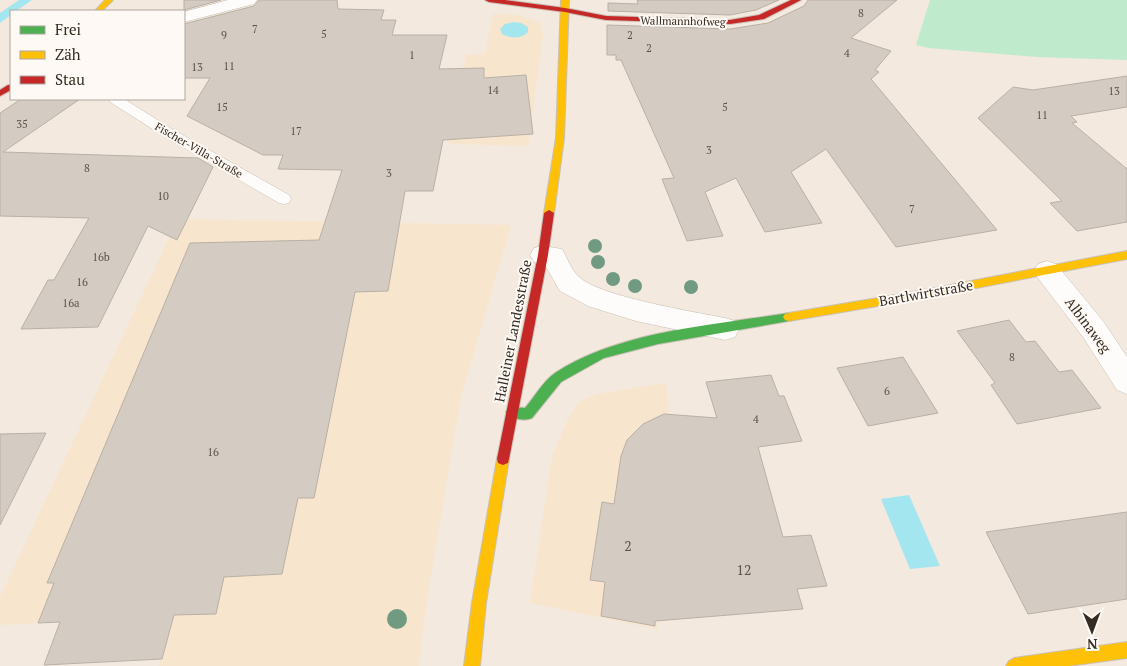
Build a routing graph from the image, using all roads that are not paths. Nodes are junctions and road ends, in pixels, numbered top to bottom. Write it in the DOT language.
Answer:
graph roads {
  1 [pos="109,0"];
  2 [pos="248,0"];
  3 [pos="489,0"];
  4 [pos="797,0"];
  5 [pos="565,5"];
  6 [pos="99,10"];
  7 [pos="185,17"];
  8 [pos="117,100"];
  9 [pos="284,199"];
  10 [pos="1127,254"];
  11 [pos="543,255"];
  12 [pos="1047,272"];
  13 [pos="725,329"];
  14 [pos="1127,380"];
  15 [pos="512,412"];
  16 [pos="1127,650"];
  17 [pos="472,666"];
  18 [pos="1014,666"];
  1 -- 6 [label="street"];
  2 -- 7 [label="street"];
  3 -- 5 [label="street"];
  4 -- 5 [label="street, Wallmannhofweg"];
  5 -- 11 [label="street, Halleiner Landesstraße"];
  8 -- 9 [label="lane, Fischer-Villa-Straße"];
  10 -- 12 [label="street, Bartlwirtstraße"];
  11 -- 13 [label="street, Bartlwirtstraße"];
  11 -- 15 [label="street, Halleiner Landesstraße"];
  12 -- 13 [label="street, Bartlwirtstraße"];
  12 -- 14 [label="street, Albinaweg"];
  13 -- 15 [label="street, Bartlwirtstraße"];
  15 -- 17 [label="street, Halleiner Landesstraße"];
  16 -- 18 [label="street"];
}
